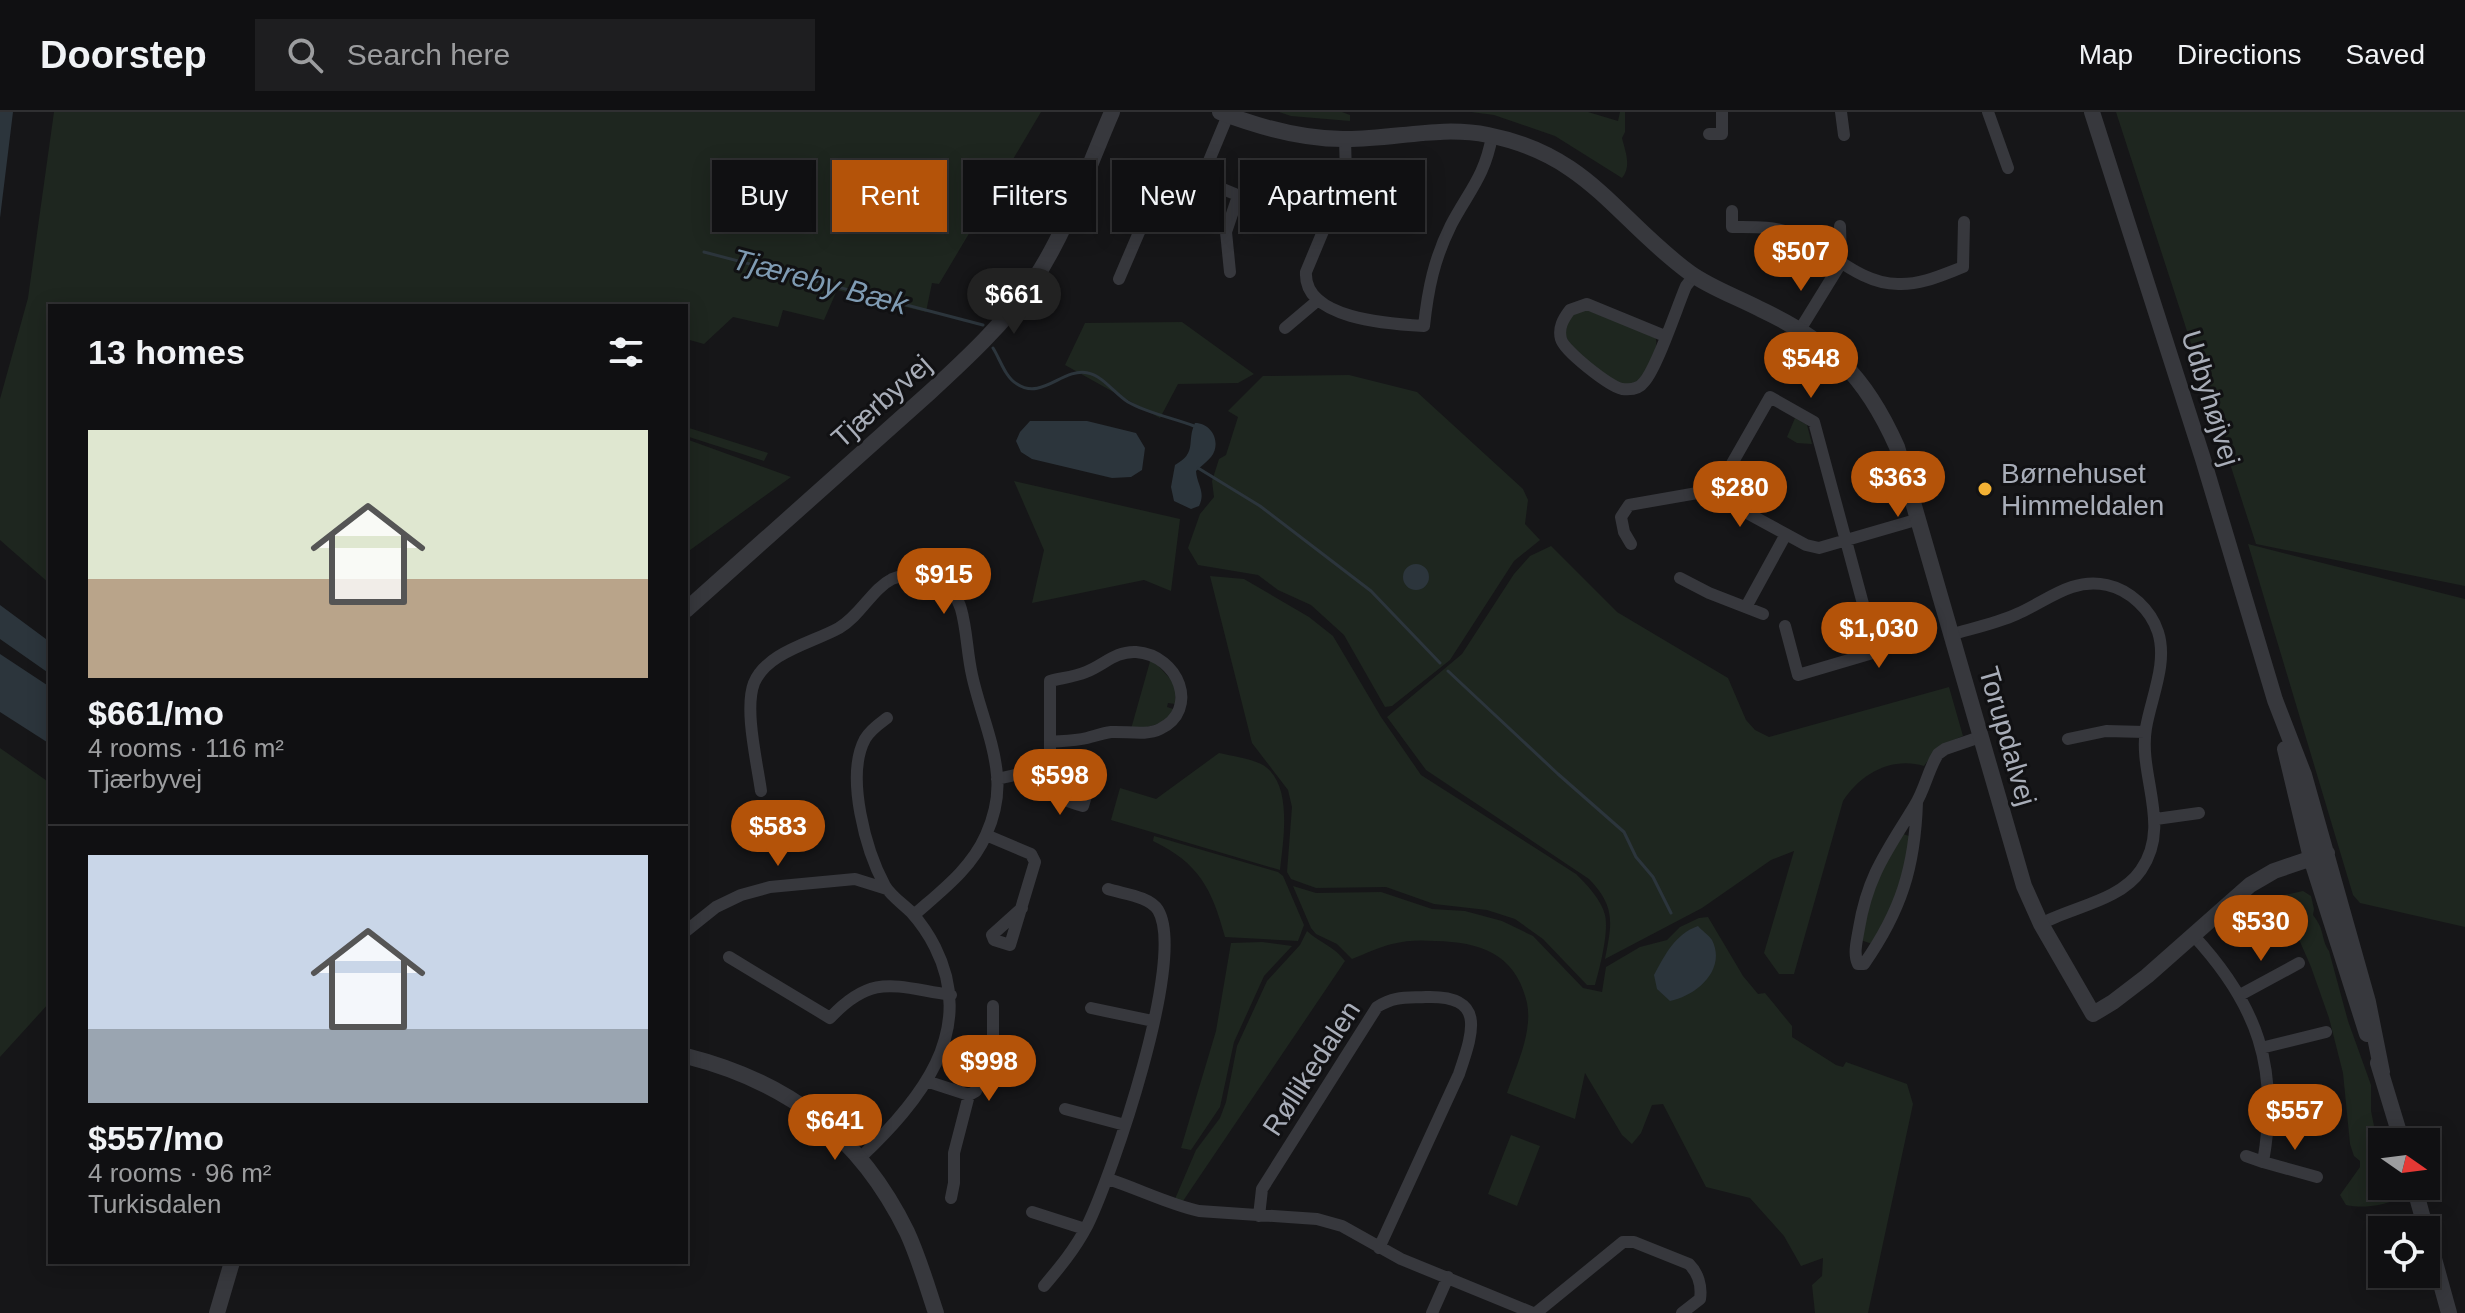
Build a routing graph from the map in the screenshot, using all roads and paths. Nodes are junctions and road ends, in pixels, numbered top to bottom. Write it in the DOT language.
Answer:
graph roads {
  1 [pos="1112,112"];
  2 [pos="1722,112"];
  3 [pos="1841,112"];
  4 [pos="1988,112"];
  5 [pos="2092,112"];
  6 [pos="1224,114"];
  7 [pos="1709,134"];
  8 [pos="1844,135"];
  9 [pos="1492,136"];
  10 [pos="1345,139"];
  11 [pos="1208,160"];
  12 [pos="2008,168"];
  13 [pos="1224,189"];
  14 [pos="1732,211"];
  15 [pos="1964,222"];
  16 [pos="1840,226"];
  17 [pos="1139,232"];
  18 [pos="1841,263"];
  19 [pos="1230,272"];
  20 [pos="1694,276"];
  21 [pos="1119,279"];
  22 [pos="1317,301"];
  23 [pos="1285,328"];
  24 [pos="1801,328"];
  25 [pos="1665,336"];
  26 [pos="1714,495"];
  27 [pos="1919,519"];
  28 [pos="1786,534"];
  29 [pos="1846,542"];
  30 [pos="1631,544"];
  31 [pos="1680,578"];
  32 [pos="1746,607"];
  33 [pos="688,608"];
  34 [pos="1763,614"];
  35 [pos="1785,626"];
  36 [pos="1953,634"];
  37 [pos="1894,646"];
  38 [pos="1876,652"];
  39 [pos="887,718"];
  40 [pos="2145,732"];
  41 [pos="1980,737"];
  42 [pos="2068,739"];
  43 [pos="1050,742"];
  44 [pos="1034,771"];
  45 [pos="997,779"];
  46 [pos="1088,789"];
  47 [pos="761,791"];
  48 [pos="1917,802"];
  49 [pos="2199,813"];
  50 [pos="2156,819"];
  51 [pos="986,835"];
  52 [pos="871,855"];
  53 [pos="2319,855"];
  54 [pos="855,879"];
  55 [pos="887,889"];
  56 [pos="1022,908"];
  57 [pos="1117,908"];
  58 [pos="914,915"];
  59 [pos="2041,924"];
  60 [pos="688,929"];
  61 [pos="2193,935"];
  62 [pos="729,957"];
  63 [pos="2299,963"];
  64 [pos="951,995"];
  65 [pos="2240,995"];
  66 [pos="993,1006"];
  67 [pos="1091,1008"];
  68 [pos="1153,1021"];
  69 [pos="2326,1032"];
  70 [pos="2261,1048"];
  71 [pos="688,1057"];
  72 [pos="926,1081"];
  73 [pos="969,1095"];
  74 [pos="2270,1106"];
  75 [pos="2336,1106"];
  76 [pos="1065,1109"];
  77 [pos="1125,1125"];
  78 [pos="2398,1128"];
  79 [pos="2246,1156"];
  80 [pos="860,1158"];
  81 [pos="2263,1162"];
  82 [pos="2317,1177"];
  83 [pos="1108,1179"];
  84 [pos="951,1198"];
  85 [pos="2418,1200"];
  86 [pos="1032,1212"];
  87 [pos="1259,1216"];
  88 [pos="1085,1229"];
  89 [pos="1379,1248"];
  90 [pos="231,1264"];
  91 [pos="1448,1277"];
  92 [pos="1044,1286"];
  93 [pos="217,1313"];
  94 [pos="936,1313"];
  95 [pos="1432,1313"];
  96 [pos="1534,1313"];
  97 [pos="1682,1313"];
  98 [pos="2449,1313"];
  1 -- 33 [label="street, Tjærbyvej"];
  2 -- 7 [label="street"];
  3 -- 8 [label="street"];
  4 -- 12 [label="street"];
  5 -- 53 [label="street, Udbyhøjvej"];
  6 -- 10 [label="street, Torupdalvej"];
  6 -- 11 [label="street"];
  9 -- 10 [label="street, Torupdalvej"];
  9 -- 20 [label="street, Torupdalvej"];
  9 -- 22 [label="street"];
  10 -- 22 [label="street"];
  13 -- 19 [label="street"];
  14 -- 18 [label="street"];
  15 -- 18 [label="street"];
  16 -- 18 [label="street"];
  17 -- 21 [label="street"];
  18 -- 24 [label="street"];
  20 -- 24 [label="street, Torupdalvej"];
  20 -- 25 [label="street"];
  22 -- 23 [label="street"];
  24 -- 27 [label="street, Torupdalvej"];
  25 -- 25 [label="street"];
  26 -- 28 [label="street"];
  26 -- 29 [label="street"];
  26 -- 30 [label="street"];
  27 -- 29 [label="street"];
  27 -- 36 [label="street, Torupdalvej"];
  28 -- 29 [label="street"];
  28 -- 32 [label="street"];
  29 -- 38 [label="street"];
  31 -- 32 [label="street"];
  32 -- 34 [label="street"];
  35 -- 38 [label="street"];
  36 -- 40 [label="street"];
  36 -- 41 [label="street, Torupdalvej"];
  37 -- 38 [label="street"];
  39 -- 52 [label="street"];
  40 -- 42 [label="street"];
  40 -- 50 [label="street"];
  41 -- 48 [label="street"];
  41 -- 59 [label="street, Torupdalvej"];
  43 -- 43 [label="street"];
  43 -- 44 [label="street"];
  44 -- 45 [label="street"];
  44 -- 46 [label="street"];
  45 -- 47 [label="street"];
  45 -- 51 [label="street"];
  48 -- 48 [label="street"];
  49 -- 50 [label="street"];
  50 -- 59 [label="street"];
  51 -- 56 [label="street"];
  51 -- 58 [label="street"];
  52 -- 54 [label="street"];
  52 -- 55 [label="street"];
  53 -- 61 [label="street, Torupdalvej"];
  53 -- 78 [label="street, Udbyhøjvej"];
  54 -- 55 [label="street"];
  54 -- 60 [label="street"];
  55 -- 58 [label="street"];
  57 -- 68 [label="street"];
  58 -- 64 [label="street"];
  59 -- 61 [label="street, Torupdalvej"];
  61 -- 65 [label="street"];
  62 -- 64 [label="street"];
  63 -- 65 [label="street"];
  64 -- 72 [label="street"];
  65 -- 70 [label="street"];
  66 -- 73 [label="street"];
  67 -- 68 [label="street"];
  68 -- 77 [label="street"];
  69 -- 70 [label="street"];
  70 -- 74 [label="street"];
  71 -- 80 [label="street"];
  72 -- 73 [label="street"];
  72 -- 80 [label="street"];
  73 -- 84 [label="street"];
  74 -- 75 [label="street"];
  74 -- 81 [label="street"];
  76 -- 77 [label="street"];
  77 -- 83 [label="street"];
  79 -- 81 [label="street"];
  80 -- 94 [label="street"];
  81 -- 82 [label="street"];
  83 -- 87 [label="street"];
  83 -- 88 [label="street"];
  85 -- 98 [label="street"];
  86 -- 88 [label="street"];
  87 -- 89 [label="street"];
  87 -- 89 [label="street, Røllikedalen"];
  88 -- 92 [label="street"];
  89 -- 91 [label="street"];
  90 -- 93 [label="street"];
  91 -- 95 [label="street"];
  91 -- 96 [label="street"];
  96 -- 97 [label="street"];
}
